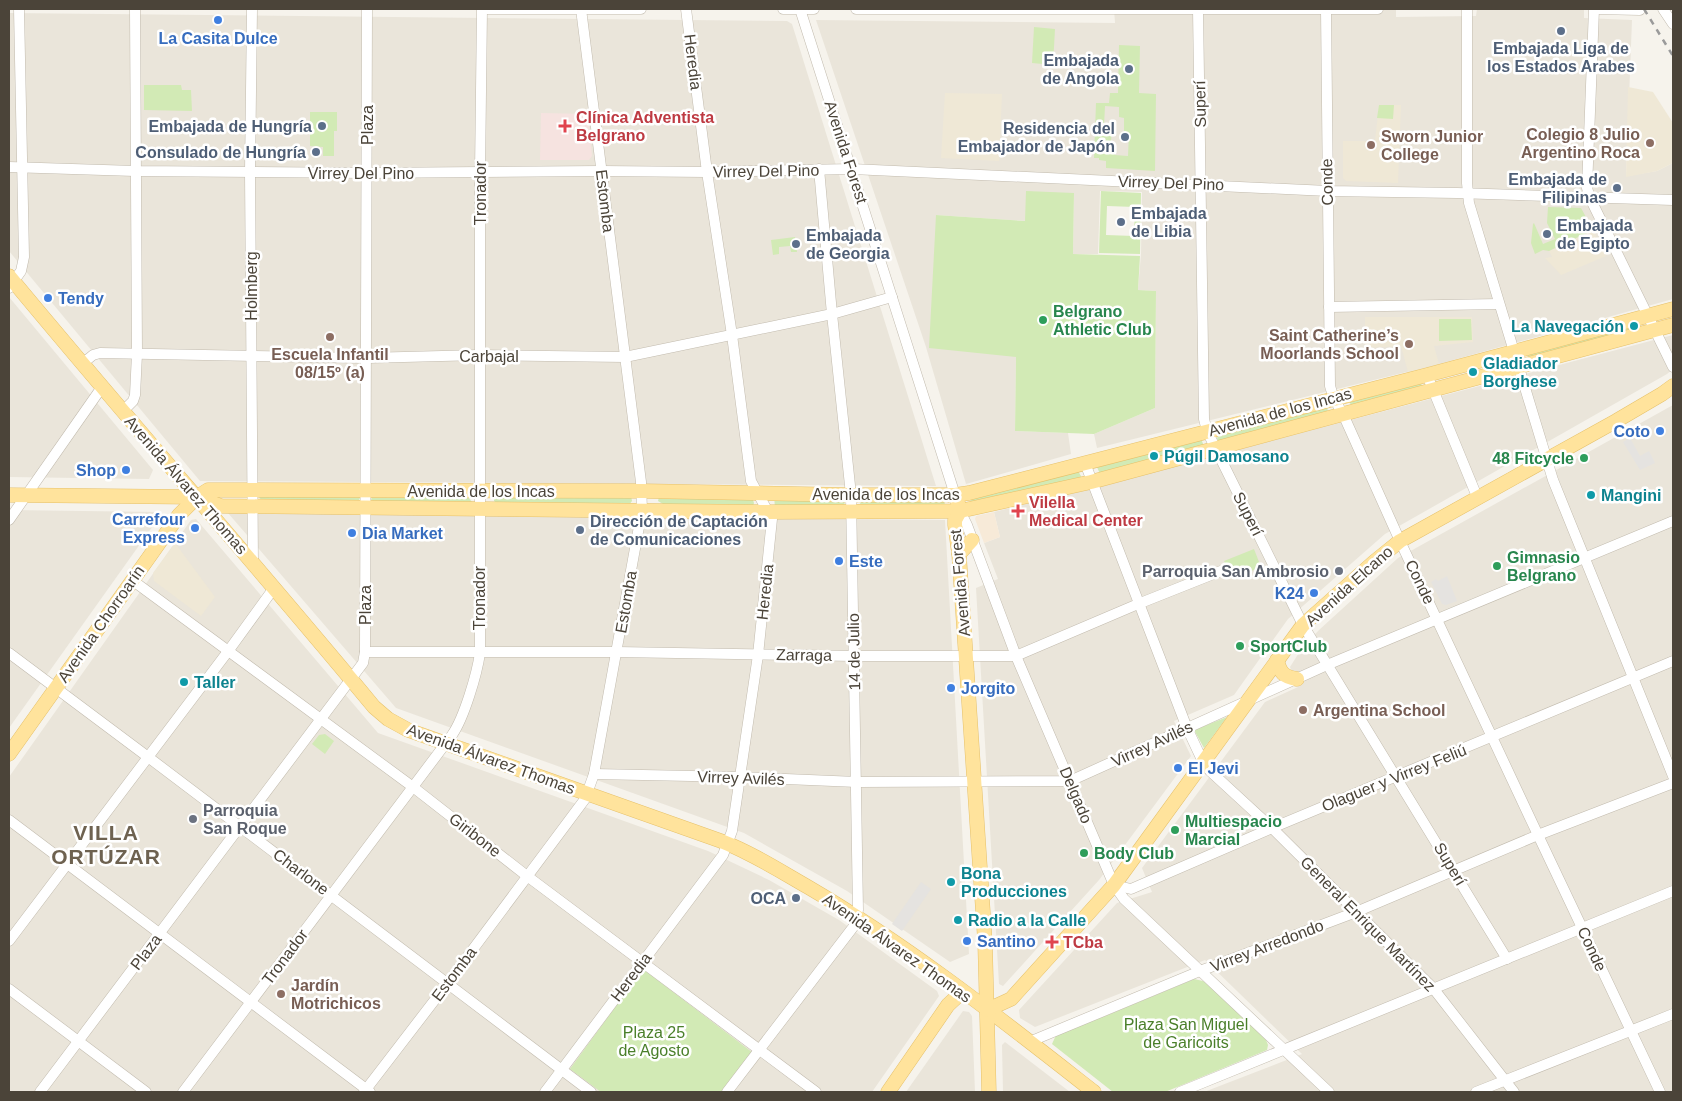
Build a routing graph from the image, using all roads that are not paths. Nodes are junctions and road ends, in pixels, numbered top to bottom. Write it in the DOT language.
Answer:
graph roads {
  1 [pos="19,9"];
  2 [pos="134,9"];
  3 [pos="252,9"];
  4 [pos="367,9"];
  5 [pos="483,9"];
  6 [pos="581,9"];
  7 [pos="641,9"];
  8 [pos="686,9"];
  9 [pos="783,9"];
  10 [pos="800,9"];
  11 [pos="814,9"];
  12 [pos="856,9"];
  13 [pos="969,9"];
  14 [pos="1097,9"];
  15 [pos="1198,9"];
  16 [pos="1326,9"];
  17 [pos="1378,9"];
  18 [pos="1467,9"];
  19 [pos="1595,9"];
  20 [pos="1663,9"];
  21 [pos="1640,10"];
  22 [pos="1673,24"];
  23 [pos="23,166"];
  24 [pos="9,167"];
  25 [pos="819,169"];
  26 [pos="852,169"];
  27 [pos="135,171"];
  28 [pos="602,171"];
  29 [pos="250,172"];
  30 [pos="707,172"];
  31 [pos="367,173"];
  32 [pos="480,173"];
  33 [pos="1202,185"];
  34 [pos="1328,191"];
  35 [pos="1467,193"];
  36 [pos="1590,198"];
  37 [pos="1673,200"];
  38 [pos="10,282"];
  39 [pos="892,297"];
  40 [pos="1499,304"];
  41 [pos="1329,307"];
  42 [pos="1673,309"];
  43 [pos="832,314"];
  44 [pos="1648,316"];
  45 [pos="1673,325"];
  46 [pos="1655,330"];
  47 [pos="732,335"];
  48 [pos="1514,350"];
  49 [pos="137,354"];
  50 [pos="252,355"];
  51 [pos="480,356"];
  52 [pos="625,357"];
  53 [pos="366,358"];
  54 [pos="82,364"];
  55 [pos="1518,367"];
  56 [pos="1673,367"];
  57 [pos="1427,375"];
  58 [pos="1673,386"];
  59 [pos="102,387"];
  60 [pos="1433,391"];
  61 [pos="1334,398"];
  62 [pos="123,412"];
  63 [pos="1343,414"];
  64 [pos="1207,432"];
  65 [pos="1215,448"];
  66 [pos="1546,459"];
  67 [pos="1085,463"];
  68 [pos="1091,482"];
  69 [pos="253,489"];
  70 [pos="366,490"];
  71 [pos="479,491"];
  72 [pos="642,491"];
  73 [pos="758,493"];
  74 [pos="9,495"];
  75 [pos="851,495"];
  76 [pos="955,495"];
  77 [pos="26,496"];
  78 [pos="197,497"];
  79 [pos="1478,498"];
  80 [pos="253,506"];
  81 [pos="366,507"];
  82 [pos="479,510"];
  83 [pos="642,510"];
  84 [pos="960,511"];
  85 [pos="769,512"];
  86 [pos="851,512"];
  87 [pos="9,520"];
  88 [pos="1673,521"];
  89 [pos="972,540"];
  90 [pos="1400,541"];
  91 [pos="959,554"];
  92 [pos="1586,558"];
  93 [pos="253,564"];
  94 [pos="1226,569"];
  95 [pos="132,580"];
  96 [pos="274,588"];
  97 [pos="1138,604"];
  98 [pos="1437,618"];
  99 [pos="1303,625"];
  100 [pos="229,650"];
  101 [pos="365,652"];
  102 [pos="618,652"];
  103 [pos="9,653"];
  104 [pos="480,653"];
  105 [pos="758,655"];
  106 [pos="854,656"];
  107 [pos="965,656"];
  108 [pos="1016,656"];
  109 [pos="1277,660"];
  110 [pos="1673,661"];
  111 [pos="1327,665"];
  112 [pos="1634,677"];
  113 [pos="1297,679"];
  114 [pos="351,680"];
  115 [pos="56,687"];
  116 [pos="1248,700"];
  117 [pos="320,719"];
  118 [pos="1186,728"];
  119 [pos="1493,737"];
  120 [pos="447,743"];
  121 [pos="9,754"];
  122 [pos="148,757"];
  123 [pos="1203,762"];
  124 [pos="594,774"];
  125 [pos="1673,776"];
  126 [pos="740,777"];
  127 [pos="1396,777"];
  128 [pos="975,781"];
  129 [pos="1070,781"];
  130 [pos="857,782"];
  131 [pos="1673,783"];
  132 [pos="413,787"];
  133 [pos="588,794"];
  134 [pos="9,820"];
  135 [pos="239,826"];
  136 [pos="1272,828"];
  137 [pos="1538,835"];
  138 [pos="728,844"];
  139 [pos="68,864"];
  140 [pos="1454,870"];
  141 [pos="526,876"];
  142 [pos="1114,885"];
  143 [pos="1673,891"];
  144 [pos="332,895"];
  145 [pos="1356,912"];
  146 [pos="857,917"];
  147 [pos="1582,928"];
  148 [pos="159,934"];
  149 [pos="9,942"];
  150 [pos="1507,959"];
  151 [pos="642,962"];
  152 [pos="1200,971"];
  153 [pos="447,984"];
  154 [pos="1433,988"];
  155 [pos="9,989"];
  156 [pos="962,992"];
  157 [pos="251,1003"];
  158 [pos="987,1010"];
  159 [pos="1673,1014"];
  160 [pos="1630,1030"];
  161 [pos="78,1041"];
  162 [pos="1029,1042"];
  163 [pos="1283,1049"];
  164 [pos="759,1051"];
  165 [pos="562,1070"];
  166 [pos="1506,1080"];
  167 [pos="367,1091"];
  168 [pos="40,1092"];
  169 [pos="146,1092"];
  170 [pos="183,1092"];
  171 [pos="545,1092"];
  172 [pos="592,1092"];
  173 [pos="727,1092"];
  174 [pos="816,1092"];
  175 [pos="888,1092"];
  176 [pos="990,1092"];
  177 [pos="1094,1092"];
  178 [pos="1180,1092"];
  179 [pos="1329,1092"];
  180 [pos="1476,1092"];
  181 [pos="1514,1092"];
  182 [pos="1659,1092"];
  1 -- 23 [label="street"];
  2 -- 27 [label="street"];
  3 -- 29 [label="street, Holmberg"];
  4 -- 31 [label="street, Plaza"];
  5 -- 6 [label="street"];
  5 -- 32 [label="street, Tronador"];
  6 -- 7 [label="street"];
  6 -- 28 [label="street, Estomba"];
  8 -- 30 [label="street, Heredia"];
  9 -- 10 [label="street"];
  10 -- 11 [label="street"];
  10 -- 26 [label="street, Avenida Forest"];
  12 -- 13 [label="street"];
  13 -- 14 [label="street"];
  14 -- 15 [label="street"];
  15 -- 16 [label="street"];
  15 -- 33 [label="street, Superí"];
  16 -- 17 [label="street"];
  16 -- 34 [label="street, Conde"];
  18 -- 35 [label="street"];
  19 -- 21 [label="street"];
  19 -- 36 [label="street"];
  20 -- 22 [label="street"];
  23 -- 24 [label="street, Virrey Del Pino"];
  23 -- 27 [label="street, Virrey Del Pino"];
  23 -- 38 [label="street"];
  25 -- 26 [label="street, Virrey Del Pino"];
  25 -- 30 [label="street, Virrey Del Pino"];
  25 -- 43 [label="street, 14 de Julio"];
  26 -- 33 [label="street, Virrey Del Pino"];
  26 -- 39 [label="street, Avenida Forest"];
  27 -- 29 [label="street, Virrey Del Pino"];
  27 -- 49 [label="street"];
  28 -- 30 [label="street, Virrey Del Pino"];
  28 -- 32 [label="street, Virrey Del Pino"];
  28 -- 52 [label="street, Estomba"];
  29 -- 31 [label="street, Virrey Del Pino"];
  29 -- 50 [label="street, Holmberg"];
  30 -- 47 [label="street, Heredia"];
  31 -- 32 [label="street, Virrey Del Pino"];
  31 -- 53 [label="street, Plaza"];
  32 -- 51 [label="street, Tronador"];
  33 -- 34 [label="street, Virrey Del Pino"];
  33 -- 64 [label="street, Superí"];
  34 -- 35 [label="street, Virrey Del Pino"];
  34 -- 41 [label="street, Conde"];
  35 -- 36 [label="street, Virrey Del Pino"];
  35 -- 40 [label="street"];
  36 -- 37 [label="street, Virrey Del Pino"];
  36 -- 44 [label="street"];
  38 -- 54 [label="main road, Avenida Álvarez Thomas"];
  39 -- 43 [label="street, Carbajal"];
  39 -- 76 [label="street, Avenida Forest"];
  40 -- 41 [label="street"];
  40 -- 48 [label="street"];
  41 -- 61 [label="street, Conde"];
  42 -- 44 [label="main road, Avenida de los Incas"];
  43 -- 47 [label="street, Carbajal"];
  43 -- 75 [label="street, 14 de Julio"];
  44 -- 46 [label="street"];
  44 -- 48 [label="main road, Avenida de los Incas"];
  45 -- 46 [label="main road, Avenida de los Incas"];
  46 -- 55 [label="main road, Avenida de los Incas"];
  46 -- 56 [label="street"];
  47 -- 52 [label="street, Carbajal"];
  47 -- 73 [label="street, Heredia"];
  48 -- 55 [label="street"];
  48 -- 57 [label="main road, Avenida de los Incas"];
  49 -- 50 [label="street, Carbajal"];
  49 -- 54 [label="street, Carbajal"];
  49 -- 62 [label="street"];
  50 -- 53 [label="street, Carbajal"];
  50 -- 69 [label="street, Holmberg"];
  51 -- 52 [label="street, Carbajal"];
  51 -- 53 [label="street, Carbajal"];
  51 -- 71 [label="street, Tronador"];
  52 -- 72 [label="street, Estomba"];
  53 -- 70 [label="street, Plaza"];
  54 -- 59 [label="main road, Avenida Álvarez Thomas"];
  55 -- 60 [label="main road, Avenida de los Incas"];
  55 -- 66 [label="street"];
  57 -- 60 [label="street"];
  57 -- 61 [label="main road, Avenida de los Incas"];
  58 -- 66 [label="main road, Avenida Elcano"];
  59 -- 62 [label="main road, Avenida Álvarez Thomas"];
  59 -- 77 [label="street"];
  60 -- 63 [label="main road, Avenida de los Incas"];
  60 -- 79 [label="street"];
  61 -- 63 [label="street, Conde"];
  61 -- 64 [label="main road, Avenida de los Incas"];
  62 -- 78 [label="main road, Avenida Álvarez Thomas"];
  63 -- 65 [label="main road, Avenida de los Incas"];
  63 -- 90 [label="street, Conde"];
  64 -- 65 [label="street, Superí"];
  64 -- 67 [label="main road, Avenida de los Incas"];
  65 -- 68 [label="main road, Avenida de los Incas"];
  65 -- 99 [label="street, Superí"];
  66 -- 79 [label="main road, Avenida Elcano"];
  66 -- 92 [label="street"];
  67 -- 68 [label="street, General Enrique Martínez"];
  67 -- 76 [label="main road, Avenida de los Incas"];
  68 -- 84 [label="main road, Avenida de los Incas"];
  68 -- 97 [label="street, General Enrique Martínez"];
  69 -- 70 [label="main road, Avenida de los Incas"];
  69 -- 78 [label="main road, Avenida de los Incas"];
  69 -- 80 [label="street, Holmberg"];
  70 -- 71 [label="main road, Avenida de los Incas"];
  70 -- 81 [label="street, Plaza"];
  71 -- 72 [label="main road, Avenida de los Incas"];
  71 -- 82 [label="street, Tronador"];
  72 -- 73 [label="main road, Avenida de los Incas"];
  72 -- 83 [label="street, Estomba"];
  73 -- 75 [label="main road, Avenida de los Incas"];
  73 -- 85 [label="street, Heredia"];
  74 -- 77 [label="main road, Avenida de los Incas"];
  75 -- 76 [label="main road, Avenida de los Incas"];
  75 -- 86 [label="street, 14 de Julio"];
  76 -- 84 [label="main road, Avenida Forest"];
  77 -- 78 [label="main road, Avenida de los Incas"];
  77 -- 87 [label="street"];
  78 -- 80 [label="main road, Avenida de los Incas"];
  78 -- 93 [label="main road, Avenida Álvarez Thomas"];
  78 -- 95 [label="main road, Avenida Chorroarín"];
  79 -- 90 [label="main road, Avenida Elcano"];
  80 -- 81 [label="main road, Avenida de los Incas"];
  80 -- 93 [label="street, Holmberg"];
  81 -- 82 [label="main road, Avenida de los Incas"];
  81 -- 101 [label="street, Plaza"];
  82 -- 83 [label="main road, Avenida de los Incas"];
  82 -- 104 [label="street, Tronador"];
  83 -- 85 [label="main road, Avenida de los Incas"];
  83 -- 102 [label="street, Estomba"];
  84 -- 86 [label="main road, Avenida de los Incas"];
  84 -- 89 [label="street, Delgado"];
  84 -- 91 [label="main road, Avenida Forest"];
  85 -- 86 [label="main road, Avenida de los Incas"];
  85 -- 105 [label="street, Heredia"];
  86 -- 106 [label="street, 14 de Julio"];
  88 -- 92 [label="street, Virrey Avilés"];
  89 -- 91 [label="main road"];
  89 -- 108 [label="street, Delgado"];
  90 -- 98 [label="street, Conde"];
  90 -- 99 [label="main road, Avenida Elcano"];
  91 -- 107 [label="main road, Avenida Forest"];
  92 -- 98 [label="street, Virrey Avilés"];
  92 -- 112 [label="street"];
  93 -- 96 [label="main road, Avenida Álvarez Thomas"];
  94 -- 97 [label="street, Zarraga"];
  95 -- 100 [label="street, Giribone"];
  95 -- 115 [label="main road, Avenida Chorroarín"];
  96 -- 100 [label="street"];
  96 -- 114 [label="main road, Avenida Álvarez Thomas"];
  97 -- 108 [label="street, Zarraga"];
  97 -- 118 [label="street, General Enrique Martínez"];
  98 -- 111 [label="street, Virrey Avilés"];
  98 -- 119 [label="street, Conde"];
  99 -- 109 [label="main road, Avenida Elcano"];
  99 -- 111 [label="street, Superí"];
  100 -- 117 [label="street, Giribone"];
  100 -- 122 [label="street"];
  101 -- 104 [label="street, Zarraga"];
  101 -- 114 [label="street, Plaza"];
  102 -- 104 [label="street, Zarraga"];
  102 -- 105 [label="street, Zarraga"];
  102 -- 124 [label="street, Estomba"];
  103 -- 115 [label="street, Charlone"];
  104 -- 120 [label="street, Tronador"];
  105 -- 106 [label="street, Zarraga"];
  105 -- 126 [label="street, Heredia"];
  106 -- 107 [label="street, Zarraga"];
  106 -- 130 [label="street, 14 de Julio"];
  107 -- 108 [label="street, Zarraga"];
  107 -- 128 [label="main road, Avenida Forest"];
  108 -- 129 [label="street, Delgado"];
  109 -- 113 [label="main road"];
  109 -- 116 [label="main road, Avenida Elcano"];
  110 -- 112 [label="street, Olaguer y Virrey Feliú"];
  111 -- 113 [label="street, Virrey Avilés"];
  111 -- 127 [label="street, Superí"];
  112 -- 119 [label="street, Olaguer y Virrey Feliú"];
  112 -- 125 [label="street"];
  113 -- 116 [label="street, Virrey Avilés"];
  114 -- 117 [label="street, Plaza"];
  114 -- 120 [label="main road, Avenida Álvarez Thomas"];
  115 -- 121 [label="main road, Avenida Chorroarín"];
  115 -- 122 [label="street, Charlone"];
  116 -- 118 [label="street, Virrey Avilés"];
  116 -- 123 [label="main road, Avenida Elcano"];
  117 -- 132 [label="street, Giribone"];
  117 -- 135 [label="street, Plaza"];
  118 -- 123 [label="street, General Enrique Martínez"];
  118 -- 129 [label="street, Virrey Avilés"];
  119 -- 127 [label="street, Olaguer y Virrey Feliú"];
  119 -- 137 [label="street, Conde"];
  120 -- 132 [label="street, Tronador"];
  120 -- 133 [label="main road, Avenida Álvarez Thomas"];
  122 -- 135 [label="street, Charlone"];
  122 -- 139 [label="street"];
  123 -- 136 [label="street, General Enrique Martínez"];
  123 -- 142 [label="main road, Avenida Elcano"];
  124 -- 126 [label="street, Virrey Avilés"];
  124 -- 133 [label="street, Estomba"];
  126 -- 130 [label="street, Virrey Avilés"];
  126 -- 138 [label="street, Heredia"];
  127 -- 136 [label="street, Olaguer y Virrey Feliú"];
  127 -- 140 [label="street, Superí"];
  128 -- 129 [label="street, Virrey Avilés"];
  128 -- 130 [label="street, Virrey Avilés"];
  128 -- 158 [label="main road, Avenida Forest"];
  129 -- 142 [label="street, Delgado"];
  130 -- 146 [label="street, 14 de Julio"];
  131 -- 137 [label="street, Virrey Arredondo"];
  132 -- 141 [label="street, Giribone"];
  132 -- 144 [label="street, Tronador"];
  133 -- 138 [label="main road, Avenida Álvarez Thomas"];
  133 -- 141 [label="street, Estomba"];
  134 -- 139 [label="street"];
  135 -- 144 [label="street, Charlone"];
  135 -- 148 [label="street, Plaza"];
  136 -- 142 [label="street, Olaguer y Virrey Feliú"];
  136 -- 145 [label="street, General Enrique Martínez"];
  137 -- 140 [label="street, Virrey Arredondo"];
  137 -- 147 [label="street, Conde"];
  138 -- 146 [label="main road, Avenida Álvarez Thomas"];
  138 -- 151 [label="street, Heredia"];
  139 -- 148 [label="street"];
  139 -- 149 [label="street"];
  140 -- 145 [label="street, Virrey Arredondo"];
  140 -- 150 [label="street, Superí"];
  141 -- 151 [label="street, Giribone"];
  141 -- 153 [label="street, Estomba"];
  142 -- 152 [label="street, Delgado"];
  142 -- 158 [label="main road, Avenida Elcano"];
  143 -- 147 [label="street"];
  144 -- 153 [label="street, Charlone"];
  144 -- 157 [label="street, Tronador"];
  145 -- 152 [label="street, Virrey Arredondo"];
  145 -- 154 [label="street, General Enrique Martínez"];
  146 -- 156 [label="main road, Avenida Álvarez Thomas"];
  146 -- 164 [label="street, 14 de Julio"];
  147 -- 150 [label="street"];
  147 -- 160 [label="street, Conde"];
  148 -- 157 [label="street"];
  148 -- 161 [label="street, Plaza"];
  150 -- 154 [label="street"];
  151 -- 164 [label="street, Giribone"];
  151 -- 165 [label="street, Heredia"];
  152 -- 162 [label="street, Virrey Arredondo"];
  152 -- 163 [label="street, Delgado"];
  153 -- 165 [label="street, Charlone"];
  153 -- 167 [label="street, Estomba"];
  154 -- 163 [label="street"];
  154 -- 166 [label="street, General Enrique Martínez"];
  155 -- 161 [label="street"];
  156 -- 158 [label="main road, Avenida Álvarez Thomas"];
  156 -- 175 [label="main road"];
  157 -- 167 [label="street"];
  157 -- 170 [label="street, Tronador"];
  158 -- 162 [label="main road, Avenida Álvarez Thomas"];
  158 -- 176 [label="main road, Avenida Forest"];
  159 -- 160 [label="street"];
  160 -- 166 [label="street"];
  160 -- 182 [label="street, Conde"];
  161 -- 168 [label="street, Plaza"];
  161 -- 169 [label="street"];
  162 -- 177 [label="main road, Avenida Álvarez Thomas"];
  163 -- 178 [label="street"];
  163 -- 179 [label="street, Delgado"];
  164 -- 173 [label="street, 14 de Julio"];
  164 -- 174 [label="street, Giribone"];
  165 -- 171 [label="street, Heredia"];
  165 -- 172 [label="street, Charlone"];
  166 -- 180 [label="street"];
  166 -- 181 [label="street, General Enrique Martínez"];
}
